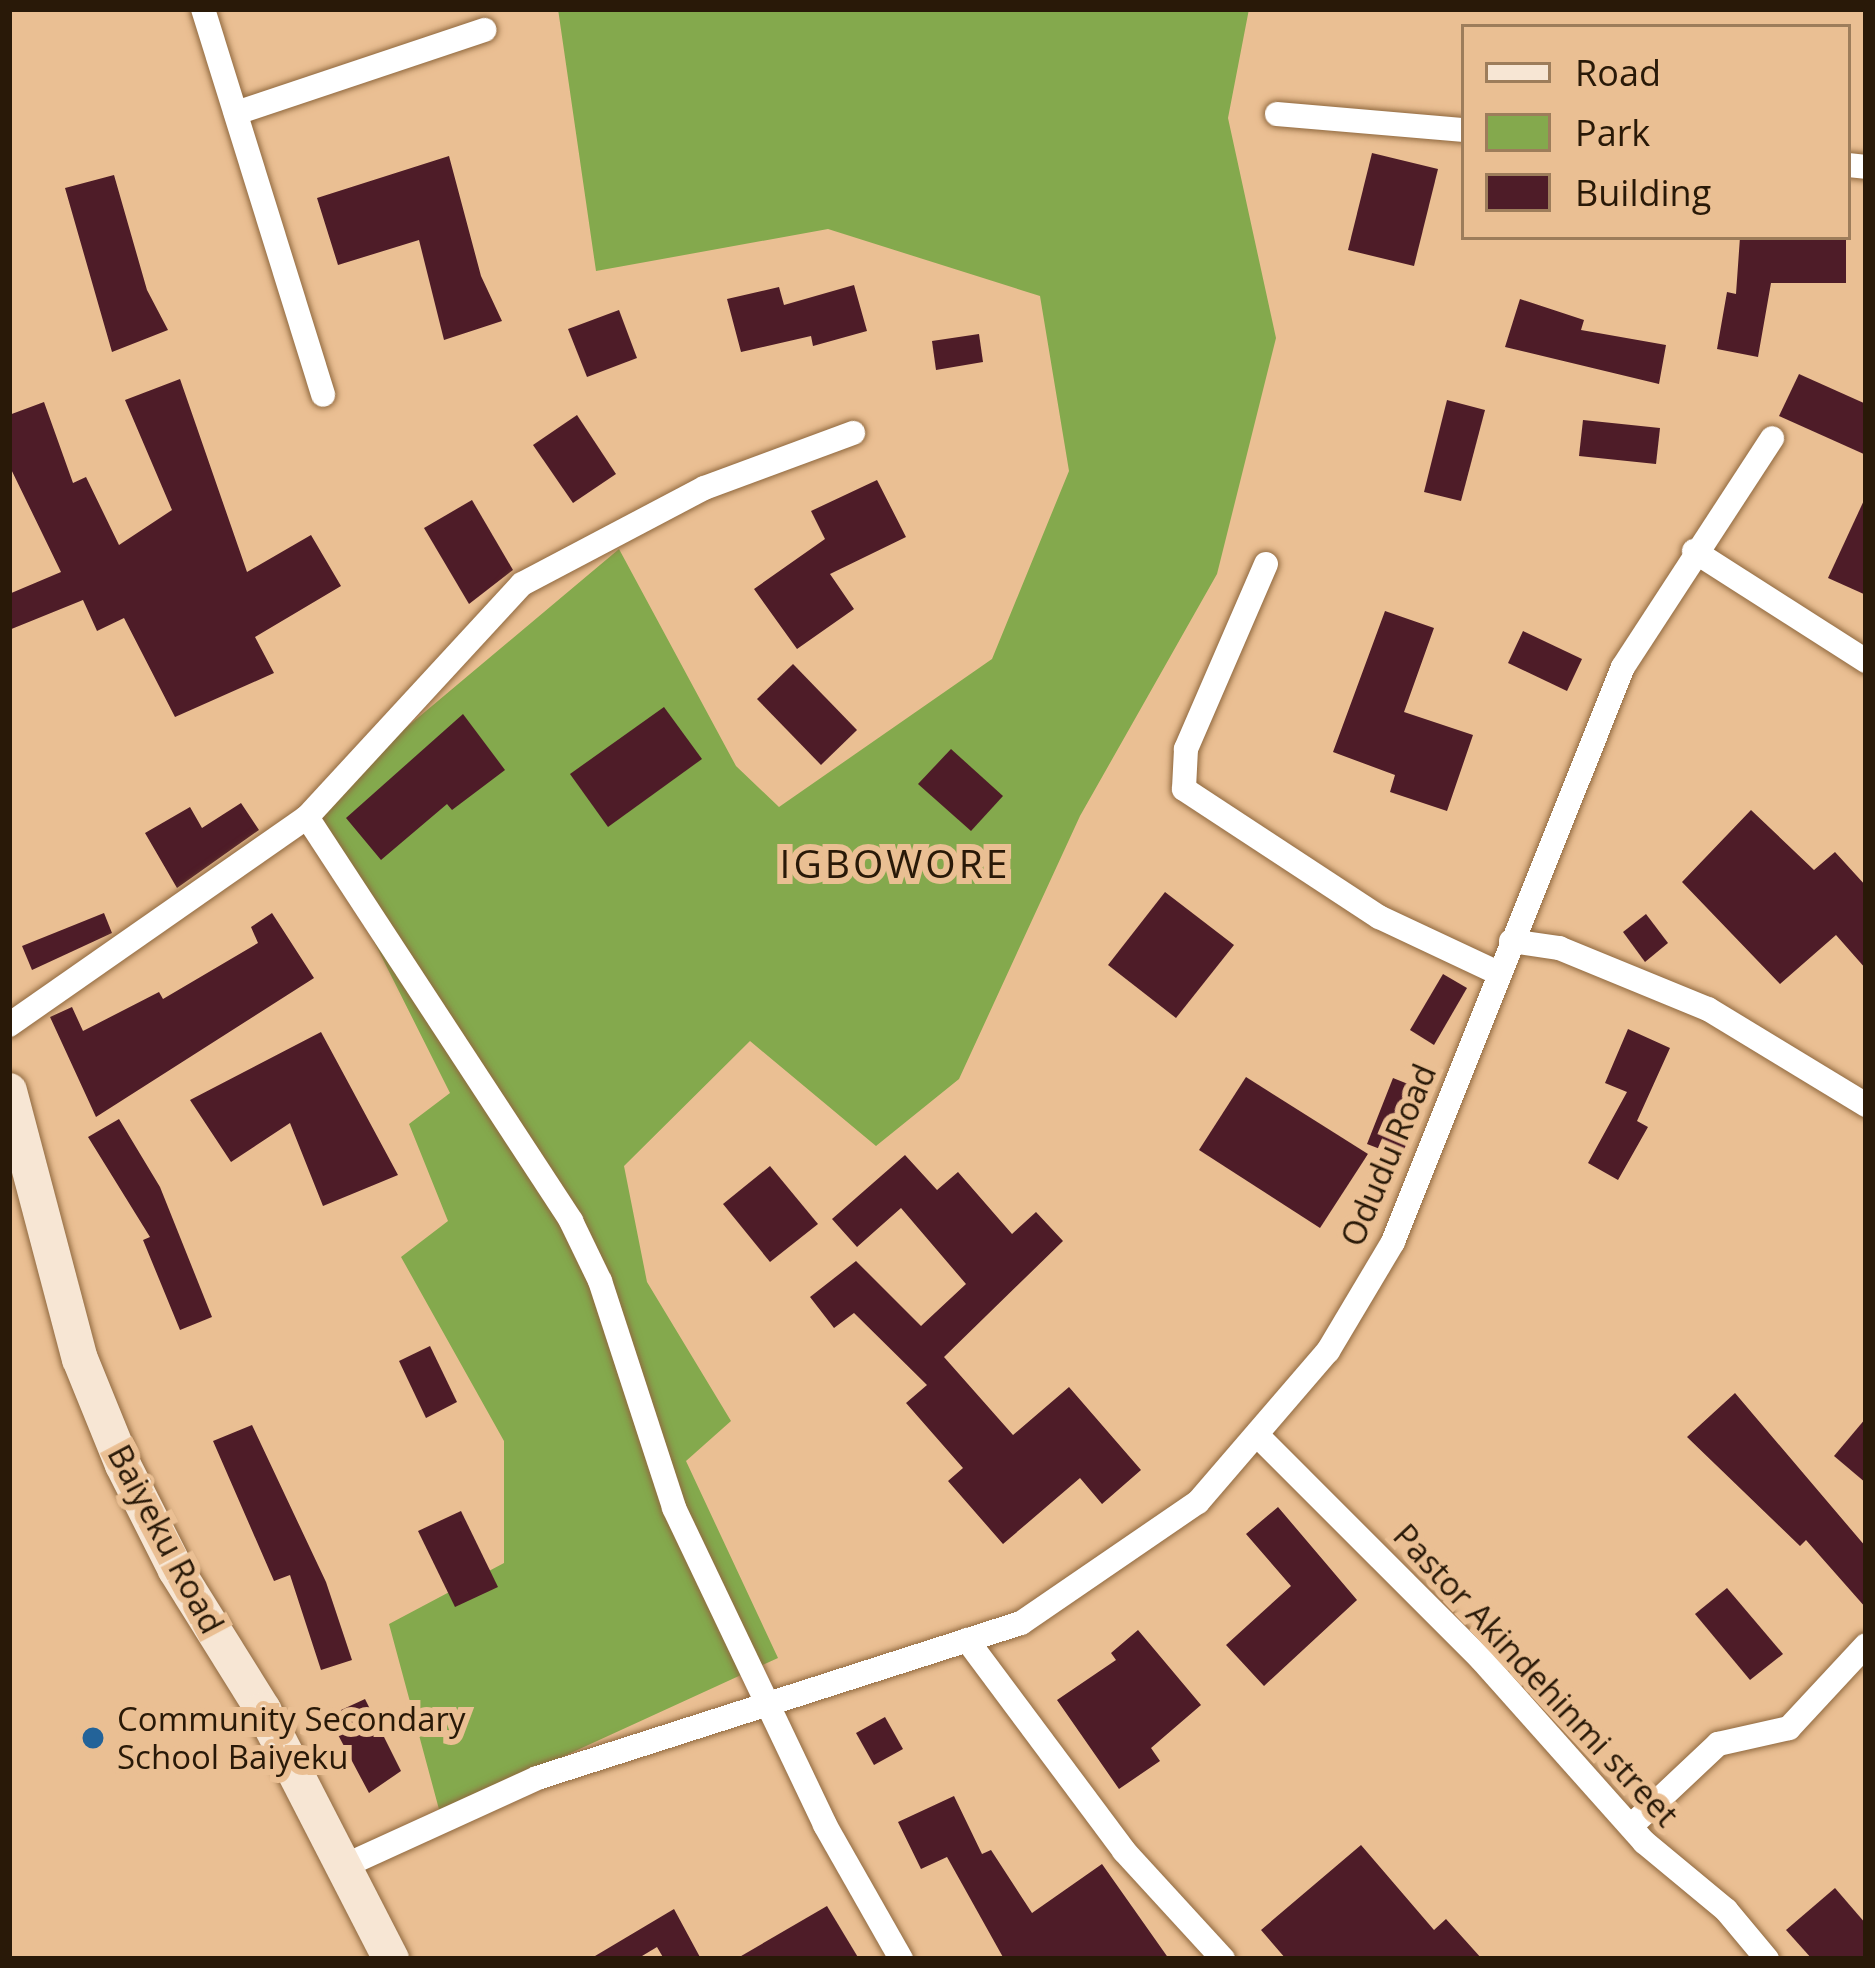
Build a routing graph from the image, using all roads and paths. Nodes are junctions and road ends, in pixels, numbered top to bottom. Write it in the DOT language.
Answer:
graph roads {
  1 [pos="203,9"];
  2 [pos="484,30"];
  3 [pos="236,113"];
  4 [pos="1277,114"];
  5 [pos="1461,130"];
  6 [pos="323,394"];
  7 [pos="853,433"];
  8 [pos="1772,438"];
  9 [pos="1694,551"];
  10 [pos="1266,564"];
  11 [pos="1866,661"];
  12 [pos="307,817"];
  13 [pos="1511,941"];
  14 [pos="1498,973"];
  15 [pos="9,1024"];
  16 [pos="9,1091"];
  17 [pos="1866,1106"];
  18 [pos="1257,1435"];
  19 [pos="967,1640"];
  20 [pos="1866,1645"];
  21 [pos="766,1702"];
  22 [pos="1631,1826"];
  23 [pos="342,1867"];
  24 [pos="391,1959"];
  25 [pos="901,1959"];
  26 [pos="1223,1959"];
  27 [pos="1767,1959"];
  1 -- 3 [label="street"];
  2 -- 3 [label="street"];
  3 -- 6 [label="street"];
  4 -- 5 [label="street"];
  7 -- 12 [label="street"];
  8 -- 9 [label="street, Odudu Road"];
  9 -- 11 [label="street"];
  9 -- 13 [label="street, Odudu Road"];
  10 -- 14 [label="street"];
  12 -- 15 [label="street"];
  12 -- 21 [label="street"];
  13 -- 14 [label="street, Odudu Road"];
  13 -- 17 [label="street"];
  14 -- 18 [label="street, Odudu Road"];
  16 -- 23 [label="main road, Baiyeku Road"];
  18 -- 19 [label="street, Odudu Road"];
  18 -- 22 [label="street, Pastor Akindehinmi street"];
  19 -- 21 [label="street, Odudu Road"];
  19 -- 26 [label="street"];
  20 -- 22 [label="street"];
  21 -- 23 [label="street, Odudu Road"];
  21 -- 25 [label="street"];
  22 -- 27 [label="street, Pastor Akindehinmi street"];
  23 -- 24 [label="main road, Baiyeku Road"];
}
